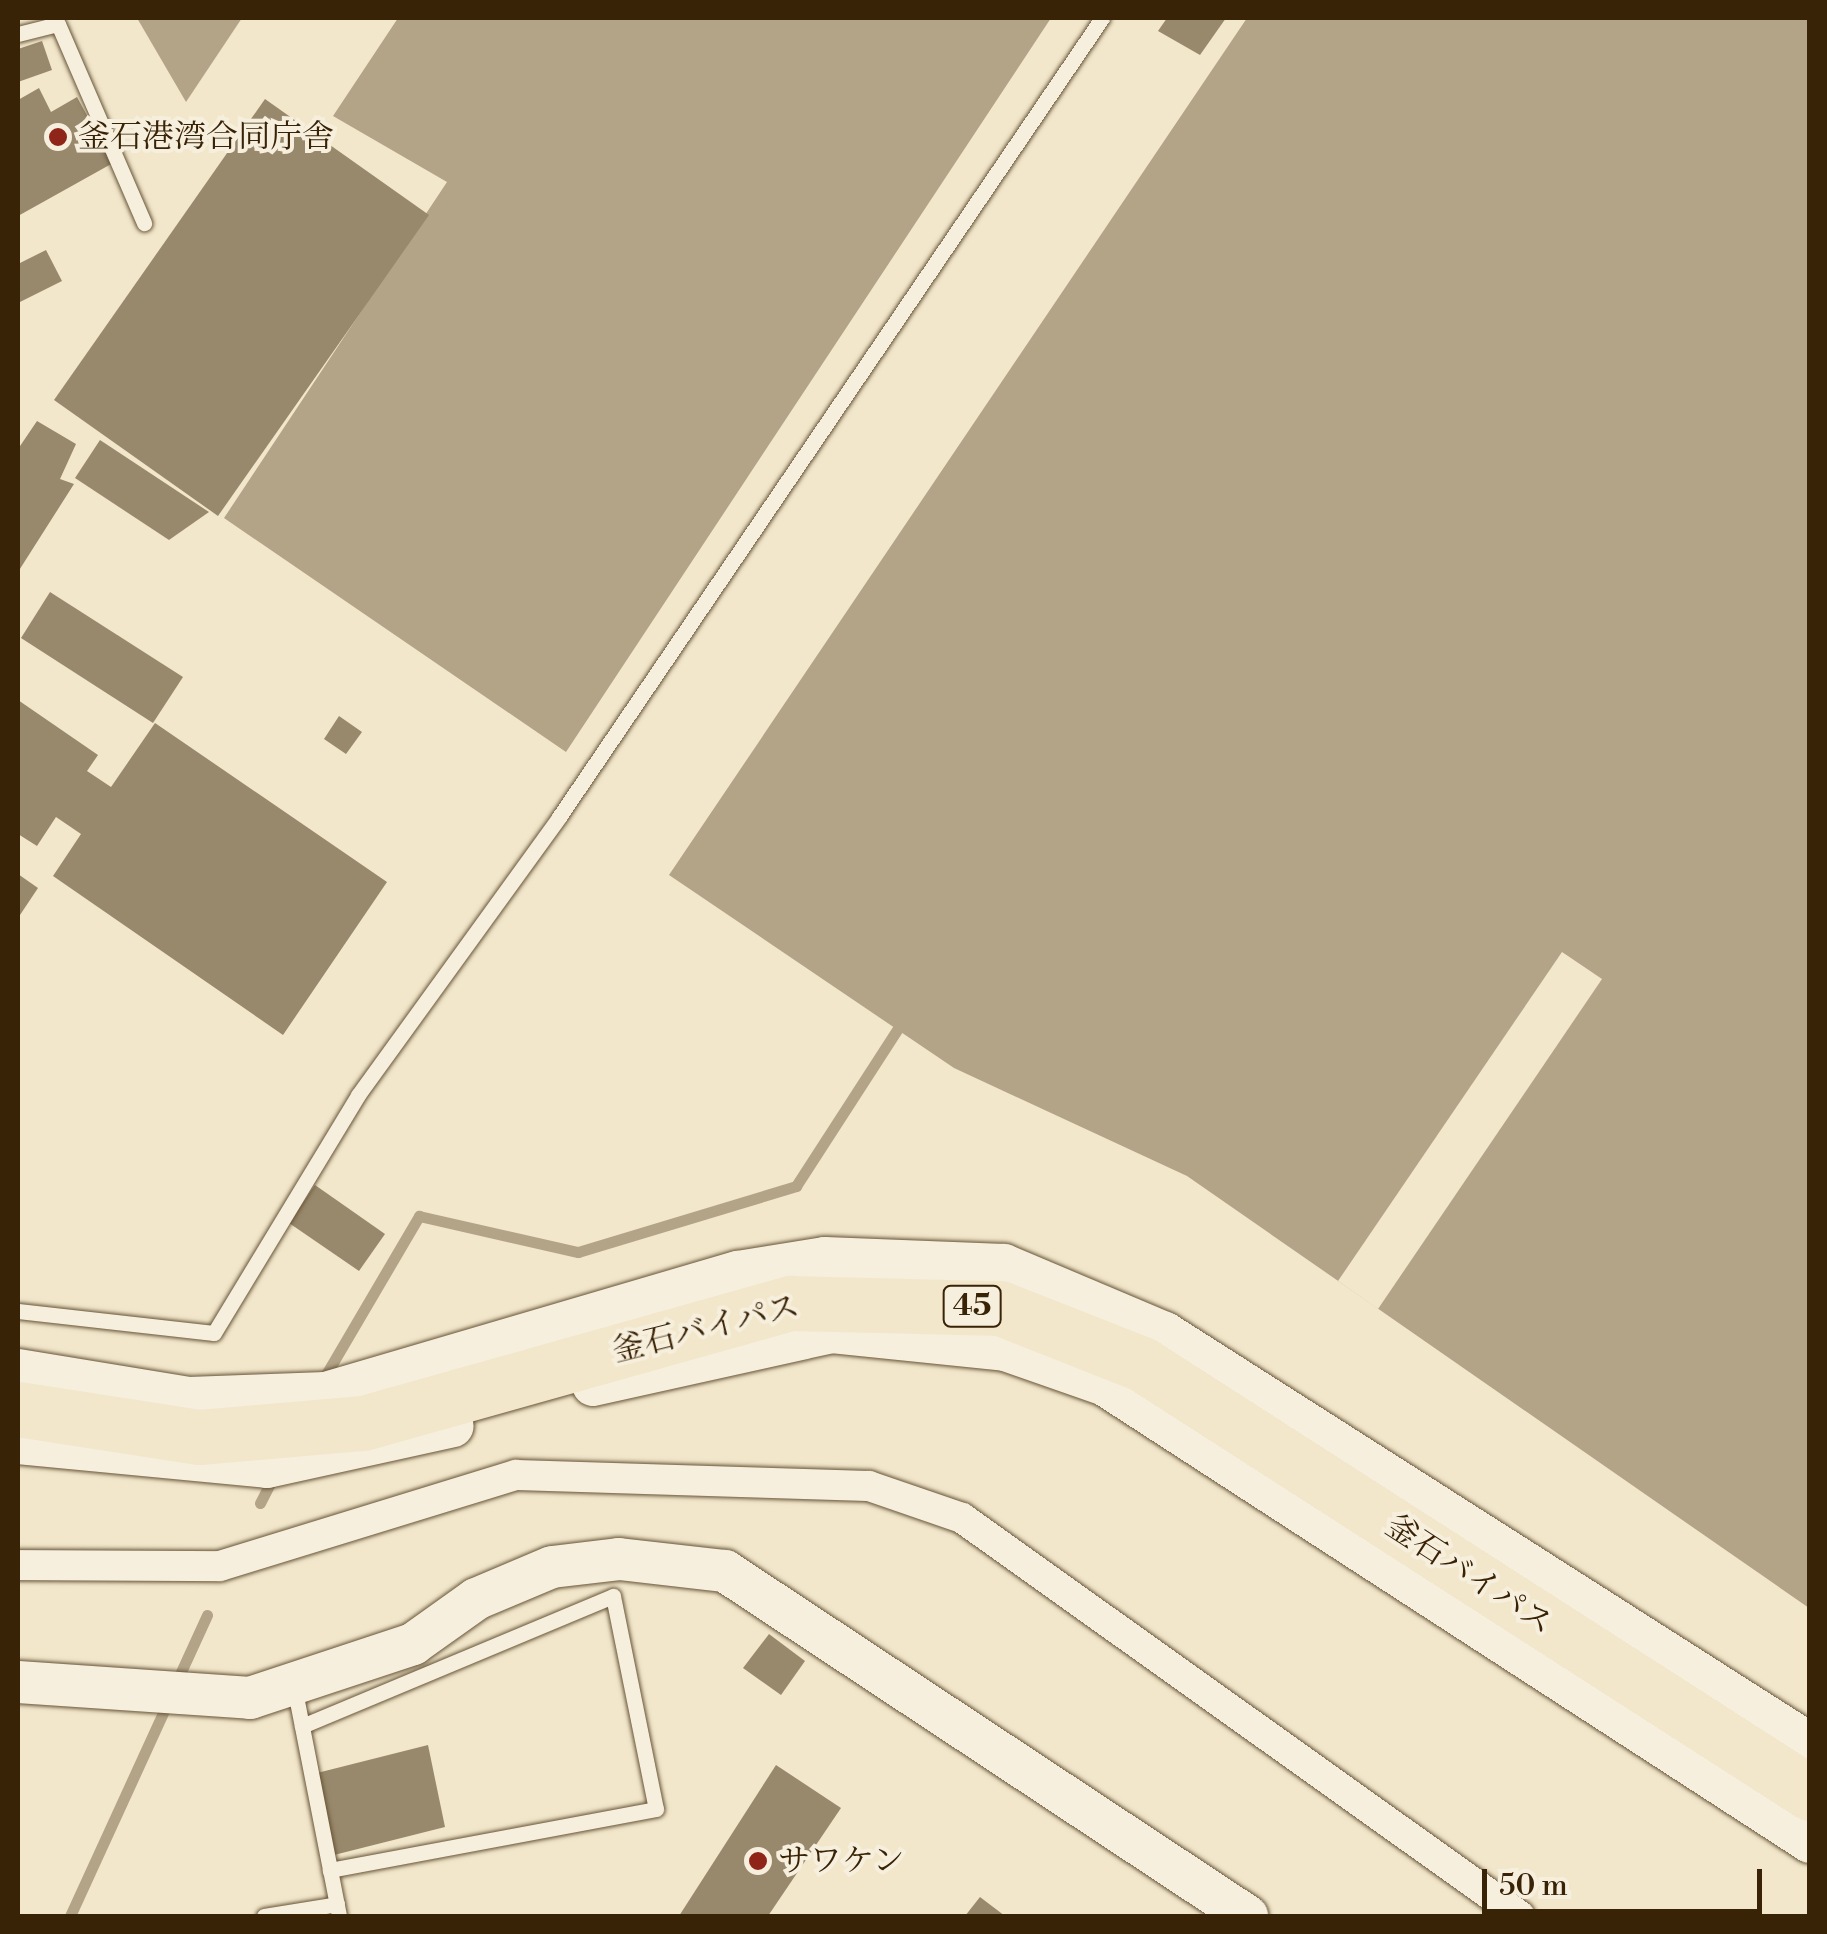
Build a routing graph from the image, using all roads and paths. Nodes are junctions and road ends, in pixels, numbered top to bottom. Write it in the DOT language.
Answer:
graph roads {
  1 [pos="1102,18"];
  2 [pos="18,34"];
  3 [pos="144,223"];
  4 [pos="18,1310"];
  5 [pos="18,1370"];
  6 [pos="18,1409"];
  7 [pos="18,1443"];
  8 [pos="18,1565"];
  9 [pos="18,1682"];
  10 [pos="298,1706"];
  11 [pos="1810,1744"];
  12 [pos="1810,1793"];
  13 [pos="1810,1842"];
  14 [pos="330,1870"];
  15 [pos="338,1910"];
  16 [pos="264,1916"];
  17 [pos="1247,1916"];
  18 [pos="1520,1916"];
  1 -- 4 [label="lane"];
  2 -- 3 [label="lane"];
  5 -- 11 [label="street"];
  6 -- 12 [label="highway, 釜石バイパス / 45"];
  7 -- 13 [label="street"];
  8 -- 18 [label="street"];
  9 -- 10 [label="street"];
  10 -- 14 [label="lane"];
  10 -- 14 [label="lane"];
  10 -- 17 [label="street"];
  14 -- 15 [label="lane"];
  15 -- 16 [label="lane"];
}
